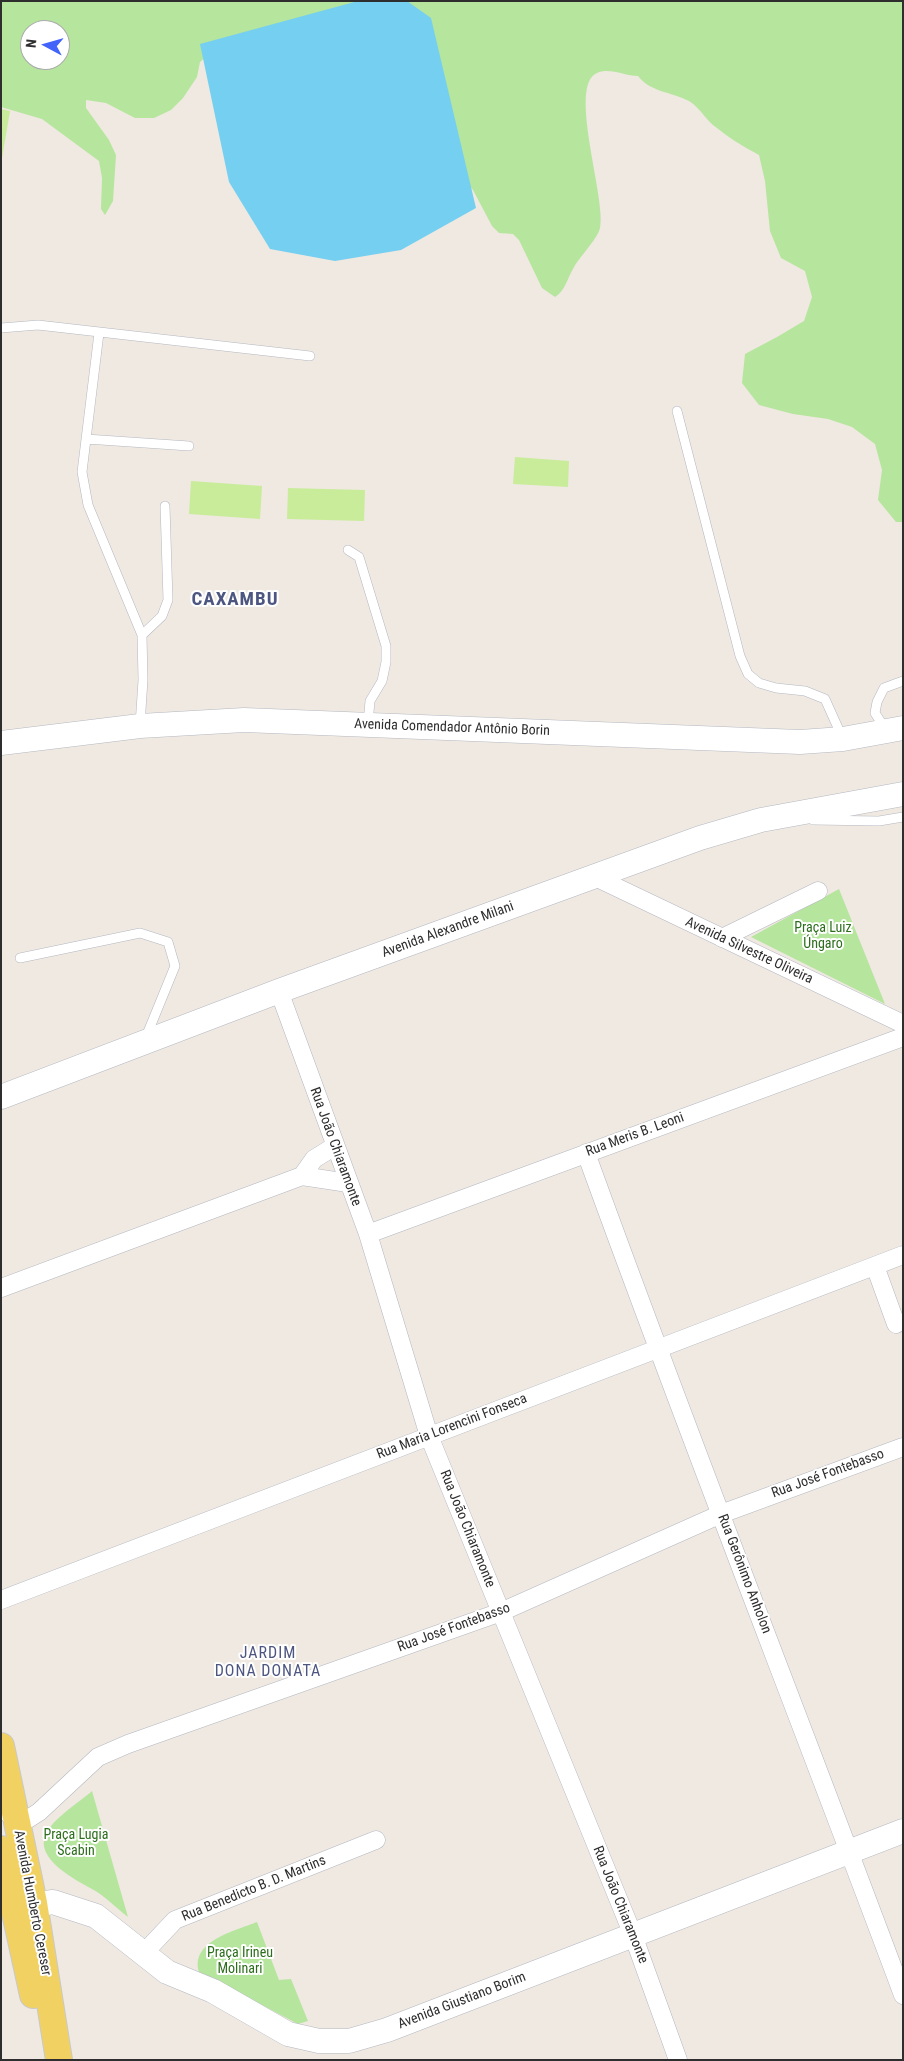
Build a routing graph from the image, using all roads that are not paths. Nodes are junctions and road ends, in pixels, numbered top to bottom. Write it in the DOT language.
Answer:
graph roads {
  1 [pos="1,328"];
  2 [pos="100,332"];
  3 [pos="310,356"];
  4 [pos="677,411"];
  5 [pos="86,439"];
  6 [pos="189,446"];
  7 [pos="165,506"];
  8 [pos="348,550"];
  9 [pos="142,635"];
  10 [pos="903,681"];
  11 [pos="368,725"];
  12 [pos="140,726"];
  13 [pos="895,730"];
  14 [pos="843,739"];
  15 [pos="1,743"];
  16 [pos="903,794"];
  17 [pos="903,818"];
  18 [pos="760,820"];
  19 [pos="595,877"];
  20 [pos="818,891"];
  21 [pos="722,938"];
  22 [pos="20,958"];
  23 [pos="279,991"];
  24 [pos="903,1024"];
  25 [pos="903,1037"];
  26 [pos="143,1044"];
  27 [pos="1,1097"];
  28 [pos="335,1146"];
  29 [pos="586,1153"];
  30 [pos="302,1176"];
  31 [pos="348,1184"];
  32 [pos="368,1234"];
  33 [pos="903,1255"];
  34 [pos="876,1266"];
  35 [pos="1,1288"];
  36 [pos="896,1324"];
  37 [pos="657,1349"];
  38 [pos="429,1436"];
  39 [pos="903,1447"];
  40 [pos="721,1514"];
  41 [pos="1,1600"];
  42 [pos="501,1612"];
  43 [pos="1,1746"];
  44 [pos="9,1813"];
  45 [pos="903,1831"];
  46 [pos="376,1840"];
  47 [pos="1,1849"];
  48 [pos="849,1851"];
  49 [pos="24,1905"];
  50 [pos="633,1935"];
  51 [pos="143,1954"];
  52 [pos="903,1995"];
  53 [pos="49,2060"];
  54 [pos="59,2060"];
  55 [pos="678,2060"];
  1 -- 2 [label="lane"];
  2 -- 3 [label="lane"];
  2 -- 5 [label="lane"];
  4 -- 14 [label="lane"];
  5 -- 6 [label="lane"];
  5 -- 9 [label="lane"];
  7 -- 9 [label="lane"];
  8 -- 11 [label="lane"];
  9 -- 12 [label="lane"];
  10 -- 13 [label="lane"];
  11 -- 12 [label="main road, Avenida Comendador Antônio Borin"];
  11 -- 14 [label="main road, Avenida Comendador Antônio Borin"];
  12 -- 15 [label="main road, Avenida Comendador Antônio Borin"];
  13 -- 14 [label="main road, Avenida Comendador Antônio Borin"];
  16 -- 18 [label="main road, Avenida Alexandre Milani"];
  17 -- 18 [label="lane"];
  18 -- 19 [label="main road, Avenida Alexandre Milani"];
  19 -- 21 [label="street, Avenida Silvestre Oliveira"];
  19 -- 23 [label="main road, Avenida Alexandre Milani"];
  20 -- 21 [label="street"];
  21 -- 24 [label="street, Avenida Silvestre Oliveira"];
  22 -- 26 [label="lane"];
  23 -- 26 [label="main road, Avenida Alexandre Milani"];
  23 -- 28 [label="street, Rua João Chiaramonte"];
  25 -- 29 [label="street, Rua Meris B. Leoni"];
  26 -- 27 [label="main road, Avenida Alexandre Milani"];
  28 -- 30 [label="street"];
  28 -- 31 [label="street, Rua João Chiaramonte"];
  29 -- 32 [label="street, Rua Meris B. Leoni"];
  29 -- 37 [label="street, Rua Gerônimo Anholon"];
  30 -- 31 [label="street"];
  30 -- 35 [label="street"];
  31 -- 32 [label="street, Rua João Chiaramonte"];
  32 -- 38 [label="street, Rua João Chiaramonte"];
  33 -- 34 [label="street, Rua Maria Lorencini Fonseca"];
  34 -- 36 [label="street"];
  34 -- 37 [label="street, Rua Maria Lorencini Fonseca"];
  37 -- 38 [label="street, Rua Maria Lorencini Fonseca"];
  37 -- 40 [label="street, Rua Gerônimo Anholon"];
  38 -- 41 [label="street, Rua Maria Lorencini Fonseca"];
  38 -- 42 [label="street, Rua João Chiaramonte"];
  39 -- 40 [label="street, Rua José Fontebasso"];
  40 -- 42 [label="street, Rua José Fontebasso"];
  40 -- 48 [label="street, Rua Gerônimo Anholon"];
  42 -- 44 [label="street, Rua José Fontebasso"];
  42 -- 50 [label="street, Rua João Chiaramonte"];
  43 -- 44 [label="main road, Avenida Humberto Cereser"];
  44 -- 49 [label="main road, Avenida Humberto Cereser"];
  45 -- 48 [label="main road, Avenida Giustiano Borim"];
  46 -- 51 [label="street, Rua Benedicto B. D. Martins"];
  47 -- 49 [label="main road, Avenida Humberto Cereser"];
  48 -- 50 [label="main road, Avenida Giustiano Borim"];
  48 -- 52 [label="street, Rua Gerônimo Anholon"];
  49 -- 51 [label="main road, Avenida Giustiano Borim"];
  49 -- 53 [label="main road, Avenida Humberto Cereser"];
  49 -- 54 [label="main road, Avenida Humberto Cereser"];
  50 -- 51 [label="main road, Avenida Giustiano Borim"];
  50 -- 55 [label="street, Rua João Chiaramonte"];
}
